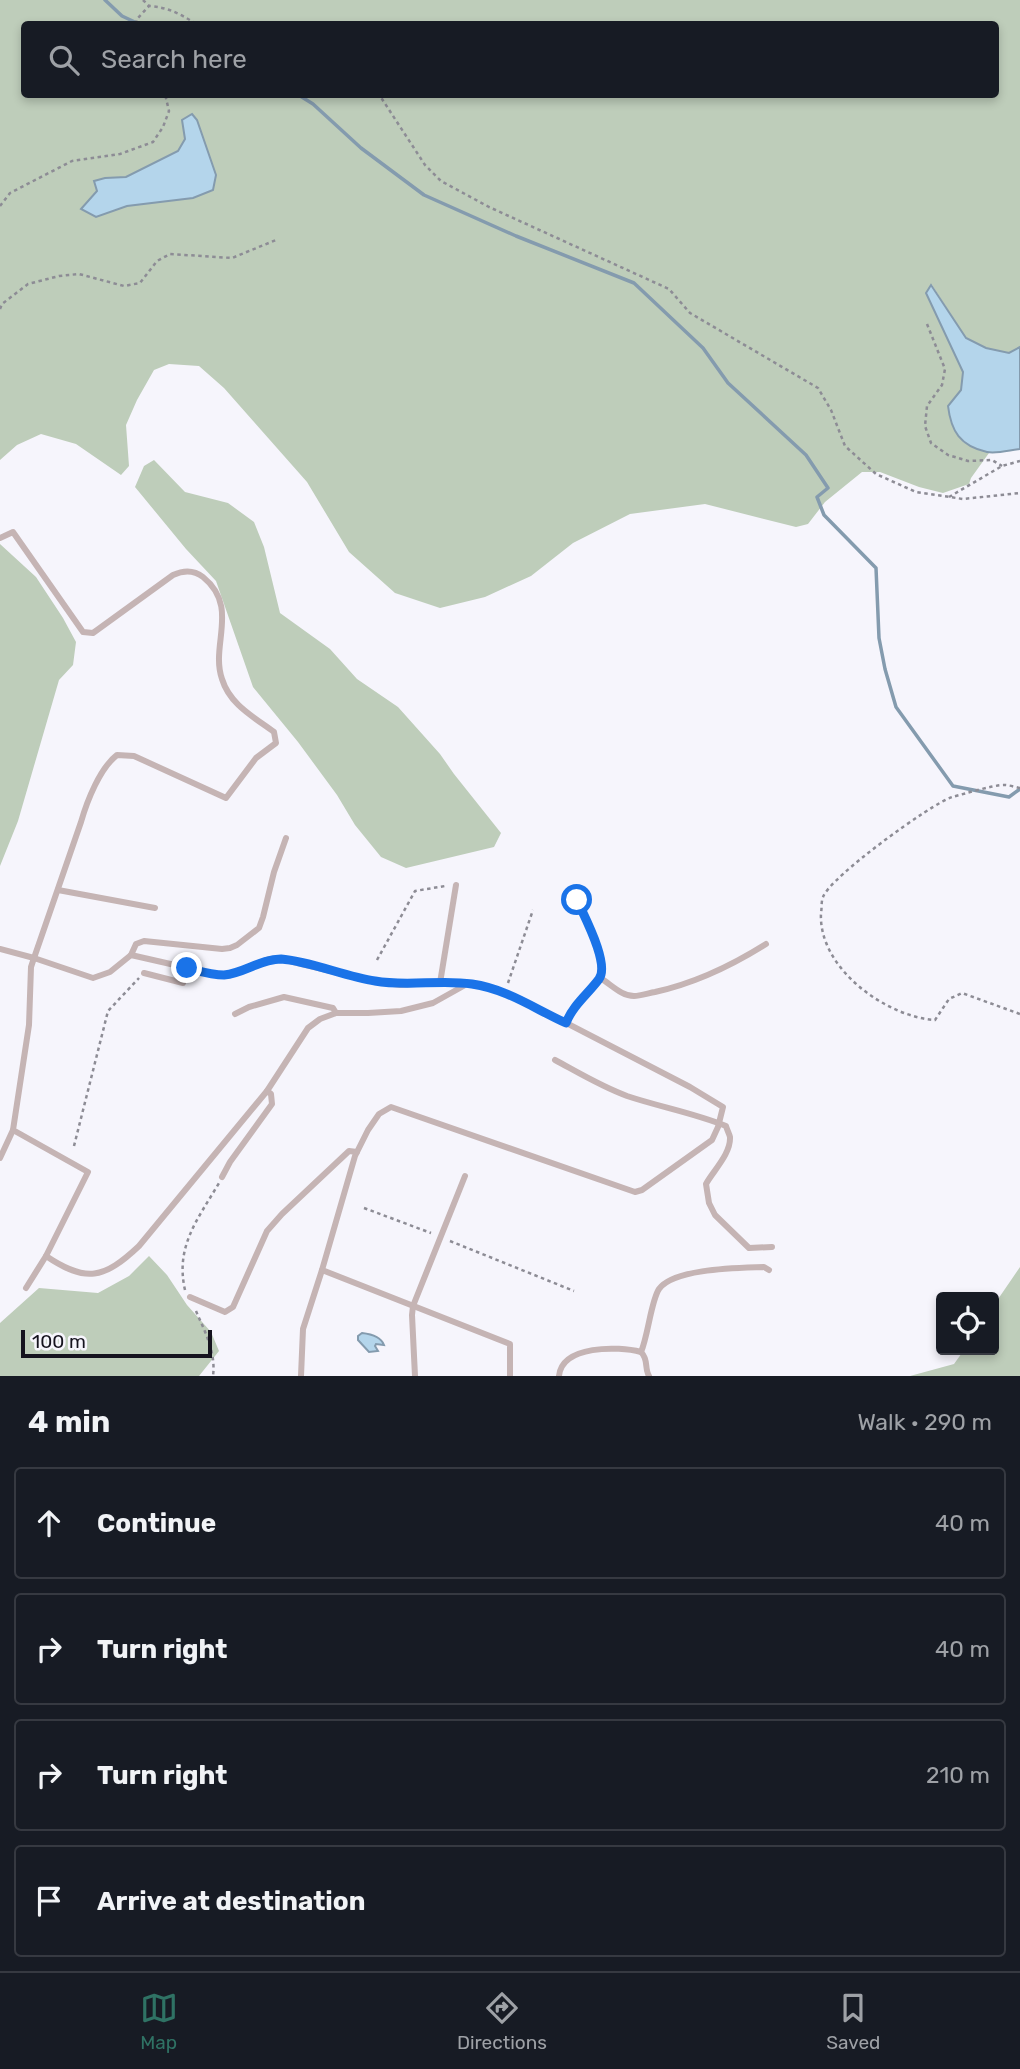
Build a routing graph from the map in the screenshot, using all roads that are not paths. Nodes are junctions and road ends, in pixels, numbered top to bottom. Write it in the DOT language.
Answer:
graph roads {
  1 [pos="0,538"];
  2 [pos="286,838"];
  3 [pos="456,885"];
  4 [pos="58,890"];
  5 [pos="577,900"];
  6 [pos="155,908"];
  7 [pos="766,944"];
  8 [pos="0,948"];
  9 [pos="131,955"];
  10 [pos="34,958"];
  11 [pos="187,968"];
  12 [pos="144,973"];
  13 [pos="600,978"];
  14 [pos="440,983"];
  15 [pos="468,983"];
  16 [pos="336,1013"];
  17 [pos="235,1014"];
  18 [pos="566,1023"];
  19 [pos="555,1060"];
  20 [pos="267,1091"];
  21 [pos="719,1124"];
  22 [pos="13,1130"];
  23 [pos="357,1152"];
  24 [pos="0,1158"];
  25 [pos="465,1176"];
  26 [pos="222,1177"];
  27 [pos="772,1247"];
  28 [pos="46,1256"];
  29 [pos="323,1270"];
  30 [pos="769,1270"];
  31 [pos="26,1288"];
  32 [pos="190,1297"];
  33 [pos="413,1306"];
  34 [pos="641,1352"];
  35 [pos="301,1376"];
  36 [pos="415,1376"];
  37 [pos="510,1376"];
  38 [pos="559,1376"];
  39 [pos="649,1376"];
  1 -- 4 [label="lane"];
  2 -- 9 [label="lane"];
  3 -- 14 [label="lane"];
  4 -- 6 [label="lane"];
  4 -- 10 [label="lane"];
  5 -- 13 [label="lane"];
  7 -- 13 [label="lane"];
  8 -- 10 [label="lane"];
  9 -- 10 [label="lane"];
  9 -- 11 [label="lane"];
  10 -- 22 [label="lane"];
  11 -- 12 [label="lane"];
  11 -- 14 [label="lane"];
  13 -- 18 [label="lane"];
  14 -- 15 [label="lane"];
  15 -- 16 [label="lane"];
  15 -- 18 [label="lane"];
  16 -- 17 [label="lane"];
  16 -- 20 [label="lane"];
  18 -- 21 [label="lane"];
  19 -- 21 [label="lane"];
  20 -- 26 [label="lane"];
  20 -- 28 [label="lane"];
  21 -- 23 [label="lane"];
  21 -- 27 [label="lane"];
  22 -- 24 [label="lane"];
  22 -- 28 [label="lane"];
  23 -- 29 [label="lane"];
  23 -- 32 [label="lane"];
  25 -- 33 [label="lane"];
  28 -- 31 [label="lane"];
  29 -- 33 [label="lane"];
  29 -- 35 [label="lane"];
  30 -- 34 [label="lane"];
  33 -- 36 [label="lane"];
  33 -- 37 [label="lane"];
  34 -- 38 [label="lane"];
  34 -- 39 [label="lane"];
}
